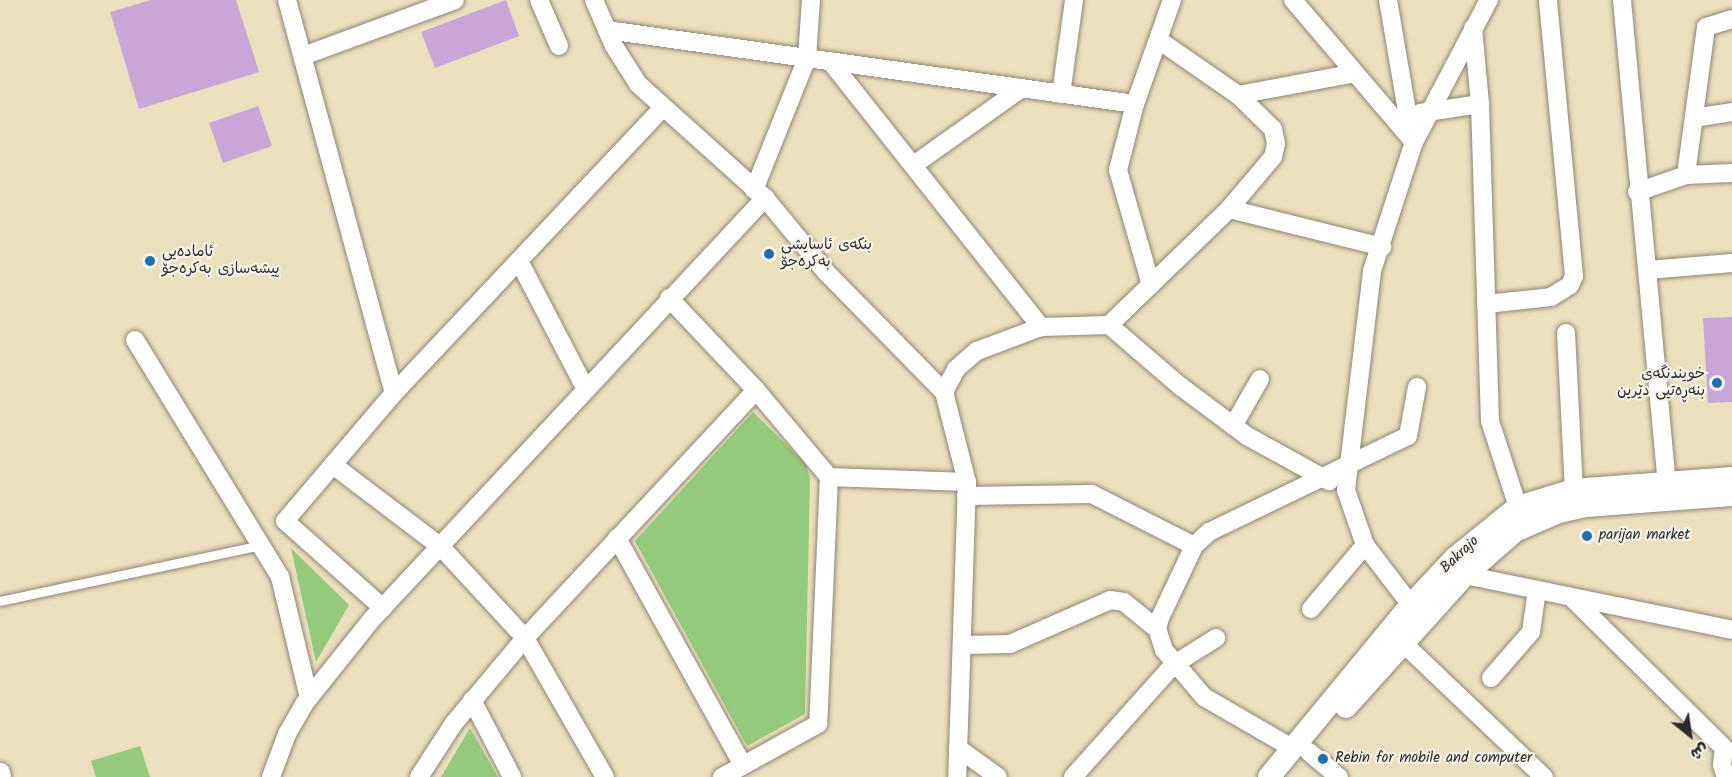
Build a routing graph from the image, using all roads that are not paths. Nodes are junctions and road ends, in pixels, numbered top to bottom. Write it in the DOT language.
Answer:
graph roads {
  1 [pos="287,0"];
  2 [pos="455,0"];
  3 [pos="539,0"];
  4 [pos="594,0"];
  5 [pos="811,0"];
  6 [pos="1074,0"];
  7 [pos="1172,0"];
  8 [pos="1293,0"];
  9 [pos="1388,0"];
  10 [pos="1489,0"];
  11 [pos="1548,0"];
  12 [pos="1622,0"];
  13 [pos="1732,19"];
  14 [pos="1473,28"];
  15 [pos="607,30"];
  16 [pos="1160,41"];
  17 [pos="559,46"];
  18 [pos="303,56"];
  19 [pos="807,58"];
  20 [pos="831,62"];
  21 [pos="1356,73"];
  22 [pos="1022,88"];
  23 [pos="1061,94"];
  24 [pos="1238,95"];
  25 [pos="1135,104"];
  26 [pos="1480,104"];
  27 [pos="662,109"];
  28 [pos="1428,112"];
  29 [pos="1732,112"];
  30 [pos="1399,116"];
  31 [pos="1695,118"];
  32 [pos="1414,142"];
  33 [pos="915,164"];
  34 [pos="1732,173"];
  35 [pos="1686,175"];
  36 [pos="1637,192"];
  37 [pos="760,194"];
  38 [pos="1229,209"];
  39 [pos="1382,247"];
  40 [pos="519,261"];
  41 [pos="1732,263"];
  42 [pos="1648,270"];
  43 [pos="1151,285"];
  44 [pos="669,298"];
  45 [pos="1486,304"];
  46 [pos="1109,325"];
  47 [pos="1041,327"];
  48 [pos="1566,333"];
  49 [pos="135,340"];
  50 [pos="1260,379"];
  51 [pos="1417,387"];
  52 [pos="585,388"];
  53 [pos="756,390"];
  54 [pos="944,392"];
  55 [pos="394,393"];
  56 [pos="1233,426"];
  57 [pos="333,465"];
  58 [pos="1348,465"];
  59 [pos="829,477"];
  60 [pos="1323,477"];
  61 [pos="1732,478"];
  62 [pos="1667,483"];
  63 [pos="967,489"];
  64 [pos="1346,490"];
  65 [pos="1574,490"];
  66 [pos="1732,495"];
  67 [pos="1518,507"];
  68 [pos="617,538"];
  69 [pos="262,545"];
  70 [pos="1365,545"];
  71 [pos="1194,546"];
  72 [pos="441,547"];
  73 [pos="1465,575"];
  74 [pos="1538,590"];
  75 [pos="1572,598"];
  76 [pos="0,601"];
  77 [pos="1411,604"];
  78 [pos="383,608"];
  79 [pos="1311,609"];
  80 [pos="1157,629"];
  81 [pos="1732,630"];
  82 [pos="525,638"];
  83 [pos="1216,638"];
  84 [pos="1402,642"];
  85 [pos="964,645"];
  86 [pos="1173,665"];
  87 [pos="1491,678"];
  88 [pos="309,698"];
  89 [pos="472,700"];
  90 [pos="1728,746"];
  91 [pos="958,748"];
  92 [pos="1300,750"];
  93 [pos="743,765"];
  94 [pos="1,772"];
  95 [pos="2,777"];
  96 [pos="271,777"];
  97 [pos="419,777"];
  98 [pos="512,777"];
  99 [pos="605,777"];
  100 [pos="722,777"];
  101 [pos="957,777"];
  102 [pos="998,777"];
  103 [pos="1073,777"];
  104 [pos="1269,777"];
  105 [pos="1287,777"];
  106 [pos="1338,777"];
  107 [pos="1544,777"];
  108 [pos="1726,777"];
  1 -- 18 [label="street"];
  2 -- 18 [label="street"];
  3 -- 17 [label="street"];
  4 -- 15 [label="street"];
  5 -- 19 [label="street"];
  6 -- 23 [label="street"];
  7 -- 16 [label="street"];
  8 -- 21 [label="street"];
  9 -- 30 [label="street"];
  10 -- 14 [label="street"];
  11 -- 45 [label="street"];
  12 -- 36 [label="street"];
  13 -- 31 [label="street"];
  14 -- 26 [label="street"];
  14 -- 28 [label="street"];
  15 -- 19 [label="street"];
  15 -- 27 [label="street"];
  16 -- 24 [label="street"];
  16 -- 25 [label="street"];
  18 -- 55 [label="street"];
  19 -- 20 [label="street"];
  19 -- 37 [label="street"];
  20 -- 22 [label="street"];
  20 -- 33 [label="street"];
  21 -- 24 [label="street"];
  21 -- 30 [label="street"];
  22 -- 23 [label="street"];
  22 -- 33 [label="street"];
  23 -- 25 [label="street"];
  24 -- 38 [label="street"];
  25 -- 43 [label="street"];
  26 -- 28 [label="street"];
  26 -- 45 [label="street"];
  27 -- 37 [label="street"];
  27 -- 40 [label="street"];
  28 -- 30 [label="street"];
  28 -- 32 [label="street"];
  29 -- 31 [label="street"];
  30 -- 32 [label="street"];
  31 -- 35 [label="street"];
  32 -- 39 [label="street"];
  33 -- 47 [label="street"];
  34 -- 35 [label="street"];
  35 -- 36 [label="street"];
  36 -- 42 [label="street"];
  37 -- 44 [label="street"];
  37 -- 54 [label="street"];
  38 -- 39 [label="street"];
  38 -- 43 [label="street"];
  39 -- 58 [label="street"];
  40 -- 52 [label="street"];
  40 -- 55 [label="street"];
  41 -- 42 [label="street"];
  42 -- 62 [label="street"];
  43 -- 46 [label="street"];
  44 -- 52 [label="street"];
  44 -- 53 [label="street"];
  45 -- 67 [label="street"];
  46 -- 47 [label="street"];
  46 -- 56 [label="street"];
  47 -- 54 [label="street"];
  48 -- 65 [label="street"];
  49 -- 69 [label="street"];
  50 -- 56 [label="street"];
  51 -- 58 [label="street"];
  52 -- 72 [label="street"];
  53 -- 59 [label="street"];
  53 -- 68 [label="street"];
  54 -- 63 [label="street"];
  55 -- 57 [label="street"];
  56 -- 60 [label="street"];
  57 -- 72 [label="street"];
  57 -- 78 [label="street"];
  58 -- 60 [label="street"];
  58 -- 64 [label="street"];
  59 -- 63 [label="street"];
  59 -- 93 [label="street"];
  60 -- 64 [label="street"];
  60 -- 71 [label="street"];
  61 -- 62 [label="street, Bakrajo"];
  62 -- 65 [label="street, Bakrajo"];
  63 -- 71 [label="street"];
  63 -- 85 [label="street"];
  64 -- 70 [label="street"];
  65 -- 67 [label="street, Bakrajo"];
  66 -- 73 [label="street, Bakrajo"];
  67 -- 77 [label="street, Bakrajo"];
  68 -- 82 [label="street"];
  68 -- 93 [label="street"];
  69 -- 76 [label="lane"];
  69 -- 88 [label="street"];
  70 -- 77 [label="street"];
  70 -- 79 [label="street"];
  71 -- 80 [label="street"];
  72 -- 78 [label="street"];
  72 -- 82 [label="street"];
  73 -- 74 [label="street"];
  73 -- 84 [label="street, Bakrajo"];
  74 -- 75 [label="street"];
  74 -- 87 [label="street"];
  75 -- 81 [label="street"];
  75 -- 90 [label="street"];
  77 -- 92 [label="street, Bakrajo"];
  78 -- 88 [label="street"];
  80 -- 85 [label="street"];
  80 -- 86 [label="street"];
  82 -- 89 [label="street"];
  82 -- 99 [label="street"];
  83 -- 86 [label="street"];
  84 -- 92 [label="street, Bakrajo"];
  84 -- 107 [label="street"];
  85 -- 91 [label="street"];
  86 -- 92 [label="street"];
  86 -- 103 [label="street"];
  88 -- 96 [label="street"];
  89 -- 97 [label="street"];
  89 -- 98 [label="street"];
  90 -- 108 [label="street"];
  91 -- 101 [label="street"];
  91 -- 102 [label="street"];
  92 -- 104 [label="street, Bakrajo"];
  92 -- 105 [label="street, Bakrajo"];
  92 -- 106 [label="street"];
  93 -- 100 [label="street"];
  94 -- 95 [label="street"];
}
